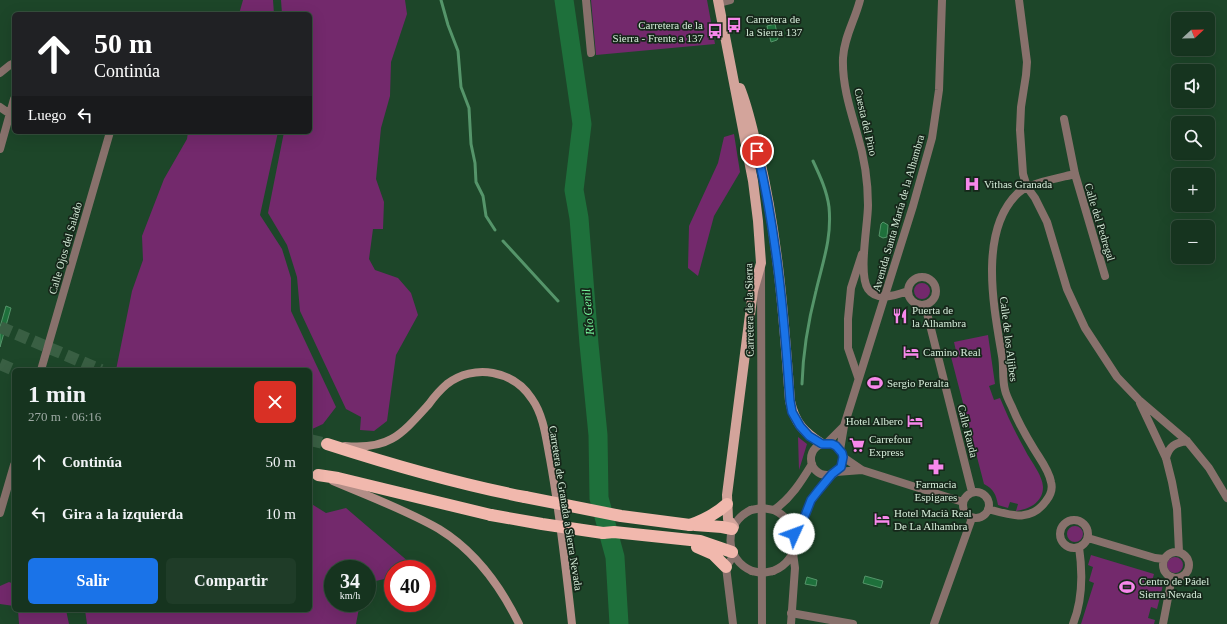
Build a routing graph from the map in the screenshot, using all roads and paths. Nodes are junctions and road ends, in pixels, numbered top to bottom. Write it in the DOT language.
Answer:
graph roads {
  1 [pos="586,0"];
  2 [pos="730,0"];
  3 [pos="860,0"];
  4 [pos="942,0"];
  5 [pos="1018,0"];
  6 [pos="718,1"];
  7 [pos="591,53"];
  8 [pos="12,64"];
  9 [pos="730,64"];
  10 [pos="0,73"];
  11 [pos="12,106"];
  12 [pos="0,108"];
  13 [pos="10,114"];
  14 [pos="1064,119"];
  15 [pos="109,134"];
  16 [pos="0,149"];
  17 [pos="1074,174"];
  18 [pos="1027,187"];
  19 [pos="863,252"];
  20 [pos="761,263"];
  21 [pos="1105,276"];
  22 [pos="908,291"];
  23 [pos="884,297"];
  24 [pos="925,305"];
  25 [pos="42,368"];
  26 [pos="858,378"];
  27 [pos="1139,400"];
  28 [pos="844,426"];
  29 [pos="1187,441"];
  30 [pos="327,444"];
  31 [pos="824,444"];
  32 [pos="841,454"];
  33 [pos="1166,458"];
  34 [pos="812,464"];
  35 [pos="862,470"];
  36 [pos="12,472"];
  37 [pos="834,473"];
  38 [pos="318,475"];
  39 [pos="972,492"];
  40 [pos="1227,498"];
  41 [pos="962,502"];
  42 [pos="727,504"];
  43 [pos="988,509"];
  44 [pos="774,510"];
  45 [pos="0,513"];
  46 [pos="972,518"];
  47 [pos="690,525"];
  48 [pos="733,528"];
  49 [pos="1088,538"];
  50 [pos="795,541"];
  51 [pos="688,542"];
  52 [pos="1079,547"];
  53 [pos="1179,552"];
  54 [pos="793,553"];
  55 [pos="733,554"];
  56 [pos="1164,559"];
  57 [pos="726,567"];
  58 [pos="1172,577"];
  59 [pos="792,613"];
  60 [pos="519,624"];
  61 [pos="572,624"];
  62 [pos="733,624"];
  63 [pos="762,624"];
  64 [pos="791,624"];
  65 [pos="853,624"];
  66 [pos="934,624"];
  67 [pos="1073,624"];
  68 [pos="1163,624"];
  1 -- 7 [label="street"];
  2 -- 6 [label="street"];
  3 -- 19 [label="street, Cuesta del Pino"];
  4 -- 23 [label="street, Avenida Santa María de la Alhambra"];
  5 -- 18 [label="street"];
  6 -- 9 [label="main road, Carretera de la Sierra"];
  8 -- 10 [label="street"];
  9 -- 20 [label="main road, Carretera de la Sierra"];
  9 -- 31 [label="main road"];
  11 -- 13 [label="street"];
  12 -- 13 [label="street"];
  13 -- 16 [label="street"];
  14 -- 17 [label="street, Calle del Pedregal"];
  15 -- 25 [label="street, Calle Ojos del Salado"];
  17 -- 18 [label="street, Calle del Pedregal"];
  17 -- 21 [label="street, Calle del Pedregal"];
  18 -- 27 [label="street"];
  18 -- 43 [label="street, Calle de los Aljibes"];
  19 -- 23 [label="street, Cuesta del Pino"];
  19 -- 26 [label="street, Cuesta del Pino"];
  20 -- 42 [label="main road"];
  20 -- 63 [label="street, Carretera de la Sierra"];
  22 -- 23 [label="street"];
  22 -- 24 [label="street"];
  22 -- 24 [label="street"];
  23 -- 26 [label="street, Avenida Santa María de la Alhambra"];
  24 -- 39 [label="street, Calle Rauda"];
  26 -- 28 [label="street, Avenida Santa María de la Alhambra"];
  27 -- 29 [label="street"];
  27 -- 33 [label="street"];
  28 -- 31 [label="street, Avenida Santa María de la Alhambra"];
  28 -- 32 [label="street, Avenida Santa María de la Alhambra"];
  29 -- 33 [label="street"];
  29 -- 40 [label="street"];
  30 -- 47 [label="highway, bridge"];
  30 -- 61 [label="main road, Carretera de Granada a Sierra Nevada"];
  31 -- 32 [label="street"];
  31 -- 34 [label="street"];
  32 -- 35 [label="street"];
  32 -- 37 [label="street"];
  33 -- 53 [label="street"];
  34 -- 37 [label="street"];
  34 -- 44 [label="street"];
  35 -- 37 [label="street"];
  35 -- 41 [label="street"];
  36 -- 45 [label="street"];
  37 -- 50 [label="street"];
  38 -- 51 [label="highway, bridge"];
  38 -- 60 [label="main road"];
  39 -- 41 [label="street"];
  39 -- 43 [label="street"];
  41 -- 46 [label="street"];
  42 -- 47 [label="highway"];
  42 -- 48 [label="main road"];
  43 -- 46 [label="street"];
  44 -- 48 [label="street, bridge"];
  44 -- 50 [label="street"];
  46 -- 66 [label="street"];
  47 -- 48 [label="highway"];
  48 -- 55 [label="street"];
  49 -- 52 [label="street"];
  49 -- 52 [label="street"];
  49 -- 56 [label="street"];
  50 -- 54 [label="street"];
  51 -- 55 [label="highway"];
  51 -- 57 [label="highway"];
  52 -- 67 [label="street"];
  53 -- 56 [label="street"];
  53 -- 58 [label="street"];
  54 -- 55 [label="street, bridge"];
  54 -- 59 [label="street"];
  55 -- 57 [label="street"];
  56 -- 58 [label="street"];
  57 -- 62 [label="street"];
  58 -- 68 [label="street"];
  59 -- 64 [label="street"];
  59 -- 65 [label="street"];
}
